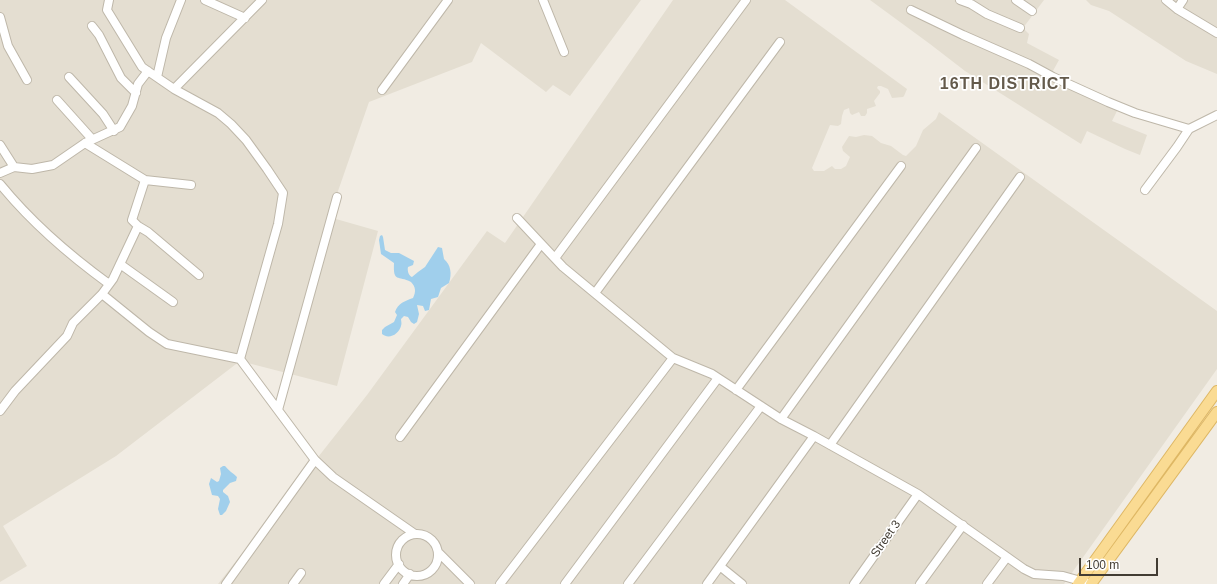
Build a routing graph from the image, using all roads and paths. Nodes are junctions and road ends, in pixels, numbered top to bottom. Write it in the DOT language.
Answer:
graph roads {
  1 [pos="109,0"];
  2 [pos="181,0"];
  3 [pos="205,0"];
  4 [pos="262,0"];
  5 [pos="448,0"];
  6 [pos="543,0"];
  7 [pos="746,0"];
  8 [pos="960,0"];
  9 [pos="1016,0"];
  10 [pos="1166,0"];
  11 [pos="1183,0"];
  12 [pos="1177,9"];
  13 [pos="911,10"];
  14 [pos="1032,11"];
  15 [pos="0,17"];
  16 [pos="245,18"];
  17 [pos="92,26"];
  18 [pos="1020,28"];
  19 [pos="1217,33"];
  20 [pos="780,42"];
  21 [pos="564,52"];
  22 [pos="148,71"];
  23 [pos="69,77"];
  24 [pos="157,78"];
  25 [pos="26,80"];
  26 [pos="174,89"];
  27 [pos="382,90"];
  28 [pos="136,92"];
  29 [pos="58,100"];
  30 [pos="1217,115"];
  31 [pos="1189,129"];
  32 [pos="114,131"];
  33 [pos="89,141"];
  34 [pos="0,145"];
  35 [pos="976,148"];
  36 [pos="901,166"];
  37 [pos="14,167"];
  38 [pos="0,173"];
  39 [pos="1020,178"];
  40 [pos="145,180"];
  41 [pos="0,184"];
  42 [pos="191,185"];
  43 [pos="1145,190"];
  44 [pos="336,198"];
  45 [pos="517,218"];
  46 [pos="138,226"];
  47 [pos="541,244"];
  48 [pos="555,258"];
  49 [pos="120,264"];
  50 [pos="199,275"];
  51 [pos="109,284"];
  52 [pos="595,293"];
  53 [pos="102,294"];
  54 [pos="173,302"];
  55 [pos="673,358"];
  56 [pos="240,359"];
  57 [pos="718,378"];
  58 [pos="736,390"];
  59 [pos="1217,391"];
  60 [pos="761,406"];
  61 [pos="278,410"];
  62 [pos="0,411"];
  63 [pos="1217,412"];
  64 [pos="781,419"];
  65 [pos="814,436"];
  66 [pos="400,437"];
  67 [pos="830,445"];
  68 [pos="315,460"];
  69 [pos="918,494"];
  70 [pos="963,525"];
  71 [pos="414,534"];
  72 [pos="439,553"];
  73 [pos="1007,557"];
  74 [pos="399,564"];
  75 [pos="721,567"];
  76 [pos="301,573"];
  77 [pos="410,574"];
  78 [pos="1079,583"];
  79 [pos="226,584"];
  80 [pos="293,584"];
  81 [pos="384,584"];
  82 [pos="403,584"];
  83 [pos="470,584"];
  84 [pos="500,584"];
  85 [pos="565,584"];
  86 [pos="628,584"];
  87 [pos="707,584"];
  88 [pos="742,584"];
  89 [pos="854,584"];
  90 [pos="920,584"];
  91 [pos="987,584"];
  92 [pos="1091,584"];
  1 -- 22 [label="street"];
  2 -- 24 [label="street"];
  3 -- 16 [label="street"];
  4 -- 16 [label="street"];
  5 -- 27 [label="street"];
  6 -- 21 [label="street"];
  7 -- 48 [label="street"];
  8 -- 18 [label="street"];
  9 -- 14 [label="street"];
  10 -- 12 [label="street"];
  11 -- 12 [label="street"];
  12 -- 19 [label="street"];
  13 -- 31 [label="street"];
  15 -- 25 [label="street"];
  16 -- 26 [label="street"];
  17 -- 28 [label="street"];
  20 -- 52 [label="street"];
  22 -- 24 [label="street"];
  22 -- 28 [label="street"];
  23 -- 32 [label="street"];
  24 -- 26 [label="street"];
  26 -- 56 [label="street"];
  28 -- 32 [label="street"];
  29 -- 33 [label="street"];
  30 -- 31 [label="street"];
  31 -- 43 [label="street"];
  32 -- 33 [label="street"];
  33 -- 37 [label="street"];
  33 -- 40 [label="street"];
  34 -- 37 [label="street"];
  35 -- 64 [label="street"];
  36 -- 58 [label="street"];
  37 -- 38 [label="street"];
  39 -- 67 [label="street"];
  40 -- 42 [label="street"];
  40 -- 46 [label="street"];
  41 -- 51 [label="street"];
  44 -- 61 [label="street"];
  45 -- 47 [label="street"];
  46 -- 49 [label="street"];
  46 -- 50 [label="street"];
  47 -- 48 [label="street"];
  47 -- 66 [label="street"];
  48 -- 52 [label="street"];
  49 -- 51 [label="street"];
  49 -- 54 [label="street"];
  51 -- 53 [label="street"];
  52 -- 55 [label="street"];
  53 -- 56 [label="street"];
  53 -- 62 [label="street"];
  55 -- 57 [label="street"];
  55 -- 84 [label="street"];
  56 -- 61 [label="street"];
  57 -- 58 [label="street"];
  57 -- 85 [label="street"];
  58 -- 60 [label="street"];
  59 -- 78 [label="main road"];
  60 -- 64 [label="street"];
  60 -- 86 [label="street"];
  61 -- 68 [label="street"];
  63 -- 92 [label="main road"];
  64 -- 65 [label="street"];
  65 -- 67 [label="street"];
  65 -- 75 [label="street"];
  67 -- 69 [label="street"];
  68 -- 71 [label="street"];
  68 -- 79 [label="street"];
  69 -- 70 [label="street"];
  69 -- 89 [label="street, Street 3"];
  70 -- 73 [label="street"];
  70 -- 90 [label="street"];
  71 -- 72 [label="street"];
  71 -- 74 [label="street"];
  72 -- 77 [label="street"];
  72 -- 83 [label="street"];
  73 -- 78 [label="street"];
  73 -- 91 [label="street"];
  74 -- 77 [label="street"];
  74 -- 81 [label="street"];
  75 -- 87 [label="street"];
  75 -- 88 [label="street"];
  76 -- 80 [label="street"];
  77 -- 82 [label="street"];
  78 -- 92 [label="street"];
}
